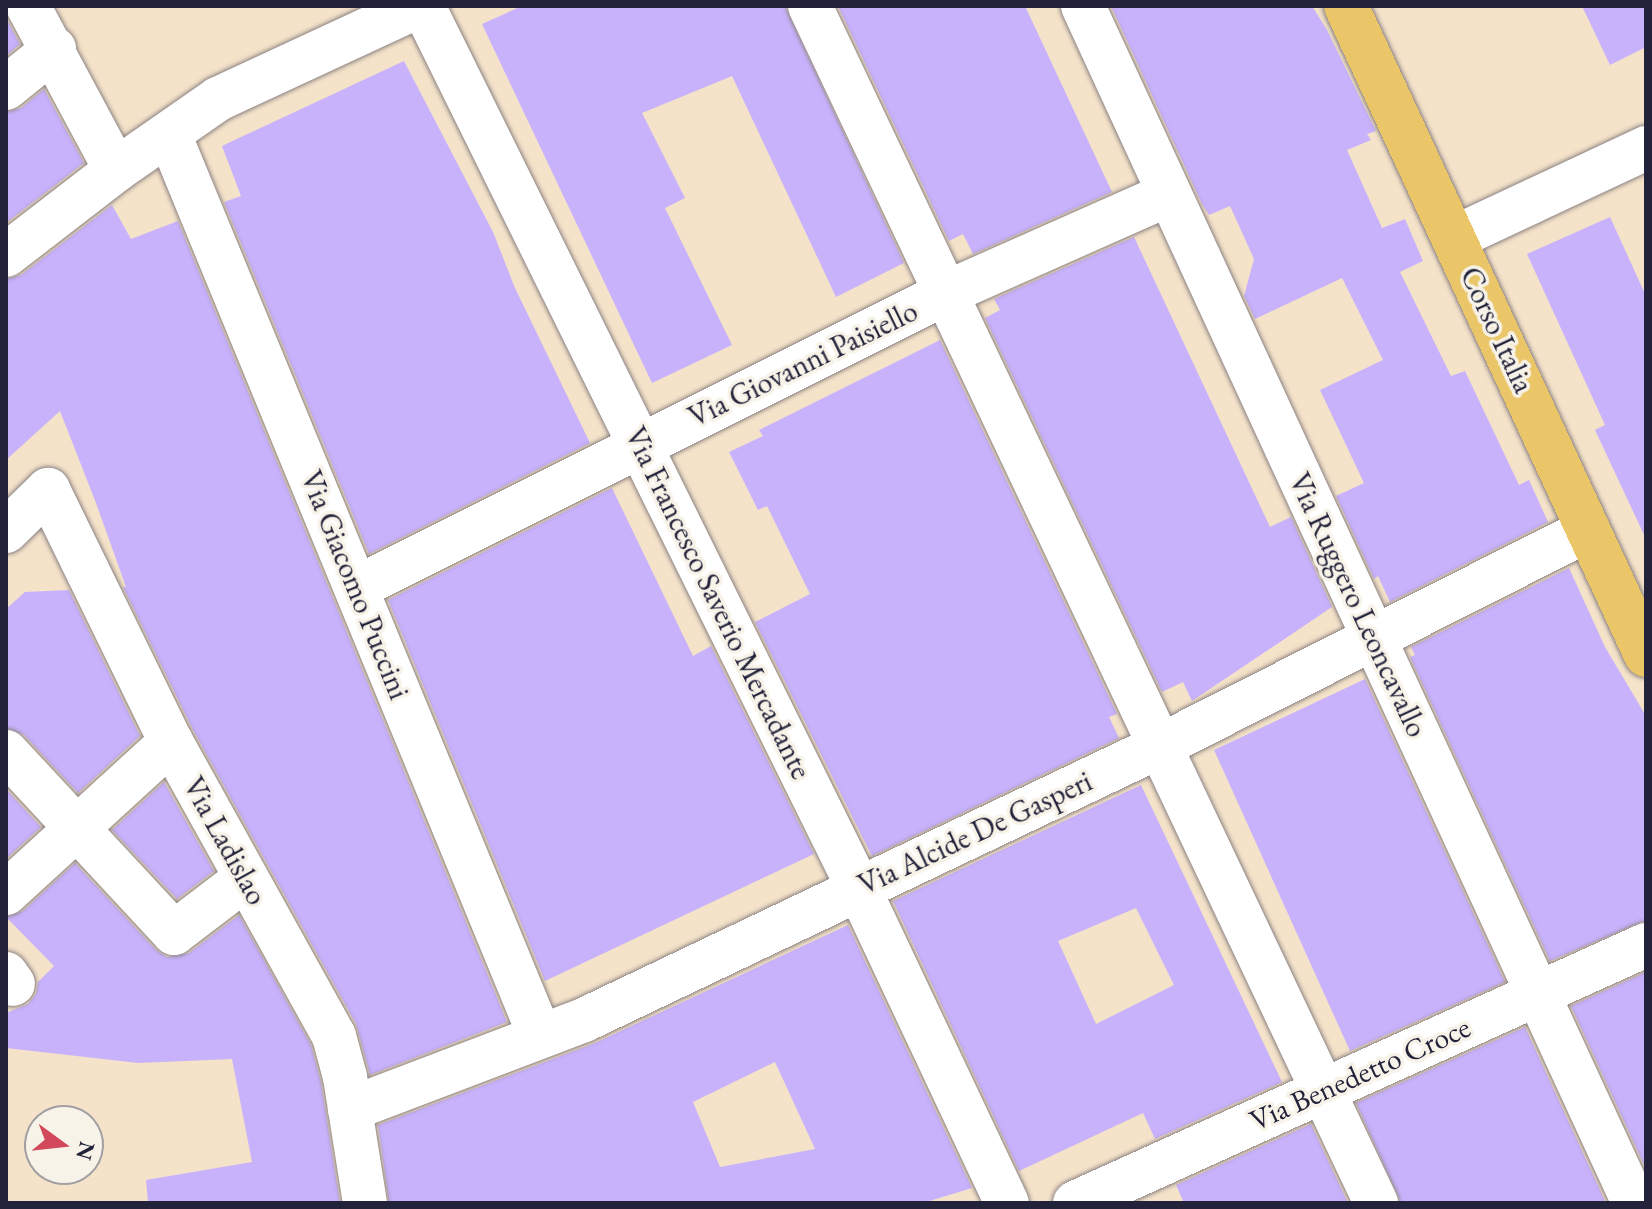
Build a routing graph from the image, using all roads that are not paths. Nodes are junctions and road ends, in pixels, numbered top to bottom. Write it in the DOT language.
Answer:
graph roads {
  1 [pos="421,6"];
  2 [pos="810,6"];
  3 [pos="1083,6"];
  4 [pos="1346,6"];
  5 [pos="37,18"];
  6 [pos="6,88"];
  7 [pos="169,134"];
  8 [pos="1646,148"];
  9 [pos="116,170"];
  10 [pos="1169,194"];
  11 [pos="1454,238"];
  12 [pos="6,255"];
  13 [pos="946,293"];
  14 [pos="640,444"];
  15 [pos="1588,530"];
  16 [pos="6,531"];
  17 [pos="356,588"];
  18 [pos="1373,636"];
  19 [pos="1646,655"];
  20 [pos="171,742"];
  21 [pos="1160,746"];
  22 [pos="6,752"];
  23 [pos="77,831"];
  24 [pos="245,879"];
  25 [pos="859,889"];
  26 [pos="6,893"];
  27 [pos="1646,945"];
  28 [pos="1538,995"];
  29 [pos="540,1036"];
  30 [pos="1322,1089"];
  31 [pos="350,1109"];
  32 [pos="365,1203"];
  33 [pos="1007,1203"];
  34 [pos="1075,1203"];
  35 [pos="1376,1203"];
  36 [pos="1634,1203"];
  1 -- 7 [label="street"];
  1 -- 14 [label="street, Via Francesco Saverio Mercadante"];
  2 -- 13 [label="street"];
  3 -- 10 [label="street, Via Ruggero Leoncavallo"];
  4 -- 11 [label="main road, Corso Italia"];
  5 -- 6 [label="street"];
  5 -- 9 [label="street"];
  7 -- 9 [label="street"];
  7 -- 17 [label="street, Via Giacomo Puccini"];
  8 -- 11 [label="street"];
  9 -- 12 [label="street"];
  10 -- 13 [label="street, Via Giovanni Paisiello"];
  10 -- 18 [label="street, Via Ruggero Leoncavallo"];
  11 -- 15 [label="main road, Corso Italia"];
  13 -- 14 [label="street, Via Giovanni Paisiello"];
  13 -- 21 [label="street"];
  14 -- 17 [label="street, Via Giovanni Paisiello"];
  14 -- 25 [label="street, Via Francesco Saverio Mercadante"];
  15 -- 18 [label="street, Via Alcide De Gasperi"];
  15 -- 19 [label="main road, Corso Italia"];
  16 -- 20 [label="street, Via Ladislao"];
  17 -- 29 [label="street, Via Giacomo Puccini"];
  18 -- 21 [label="street, Via Alcide De Gasperi"];
  18 -- 28 [label="street, Via Ruggero Leoncavallo"];
  20 -- 23 [label="street"];
  20 -- 24 [label="street, Via Ladislao"];
  21 -- 25 [label="street, Via Alcide De Gasperi"];
  21 -- 30 [label="street"];
  22 -- 23 [label="street"];
  23 -- 24 [label="street"];
  23 -- 26 [label="street"];
  24 -- 31 [label="street, Via Ladislao"];
  25 -- 29 [label="street, Via Alcide De Gasperi"];
  25 -- 33 [label="street, Via Francesco Saverio Mercadante"];
  27 -- 28 [label="street, Via Benedetto Croce"];
  28 -- 30 [label="street, Via Benedetto Croce"];
  28 -- 36 [label="street, Via Ruggero Leoncavallo"];
  29 -- 31 [label="street, Via Alcide De Gasperi"];
  30 -- 34 [label="street, Via Benedetto Croce"];
  30 -- 35 [label="street"];
  31 -- 32 [label="street, Via Ladislao"];
}
